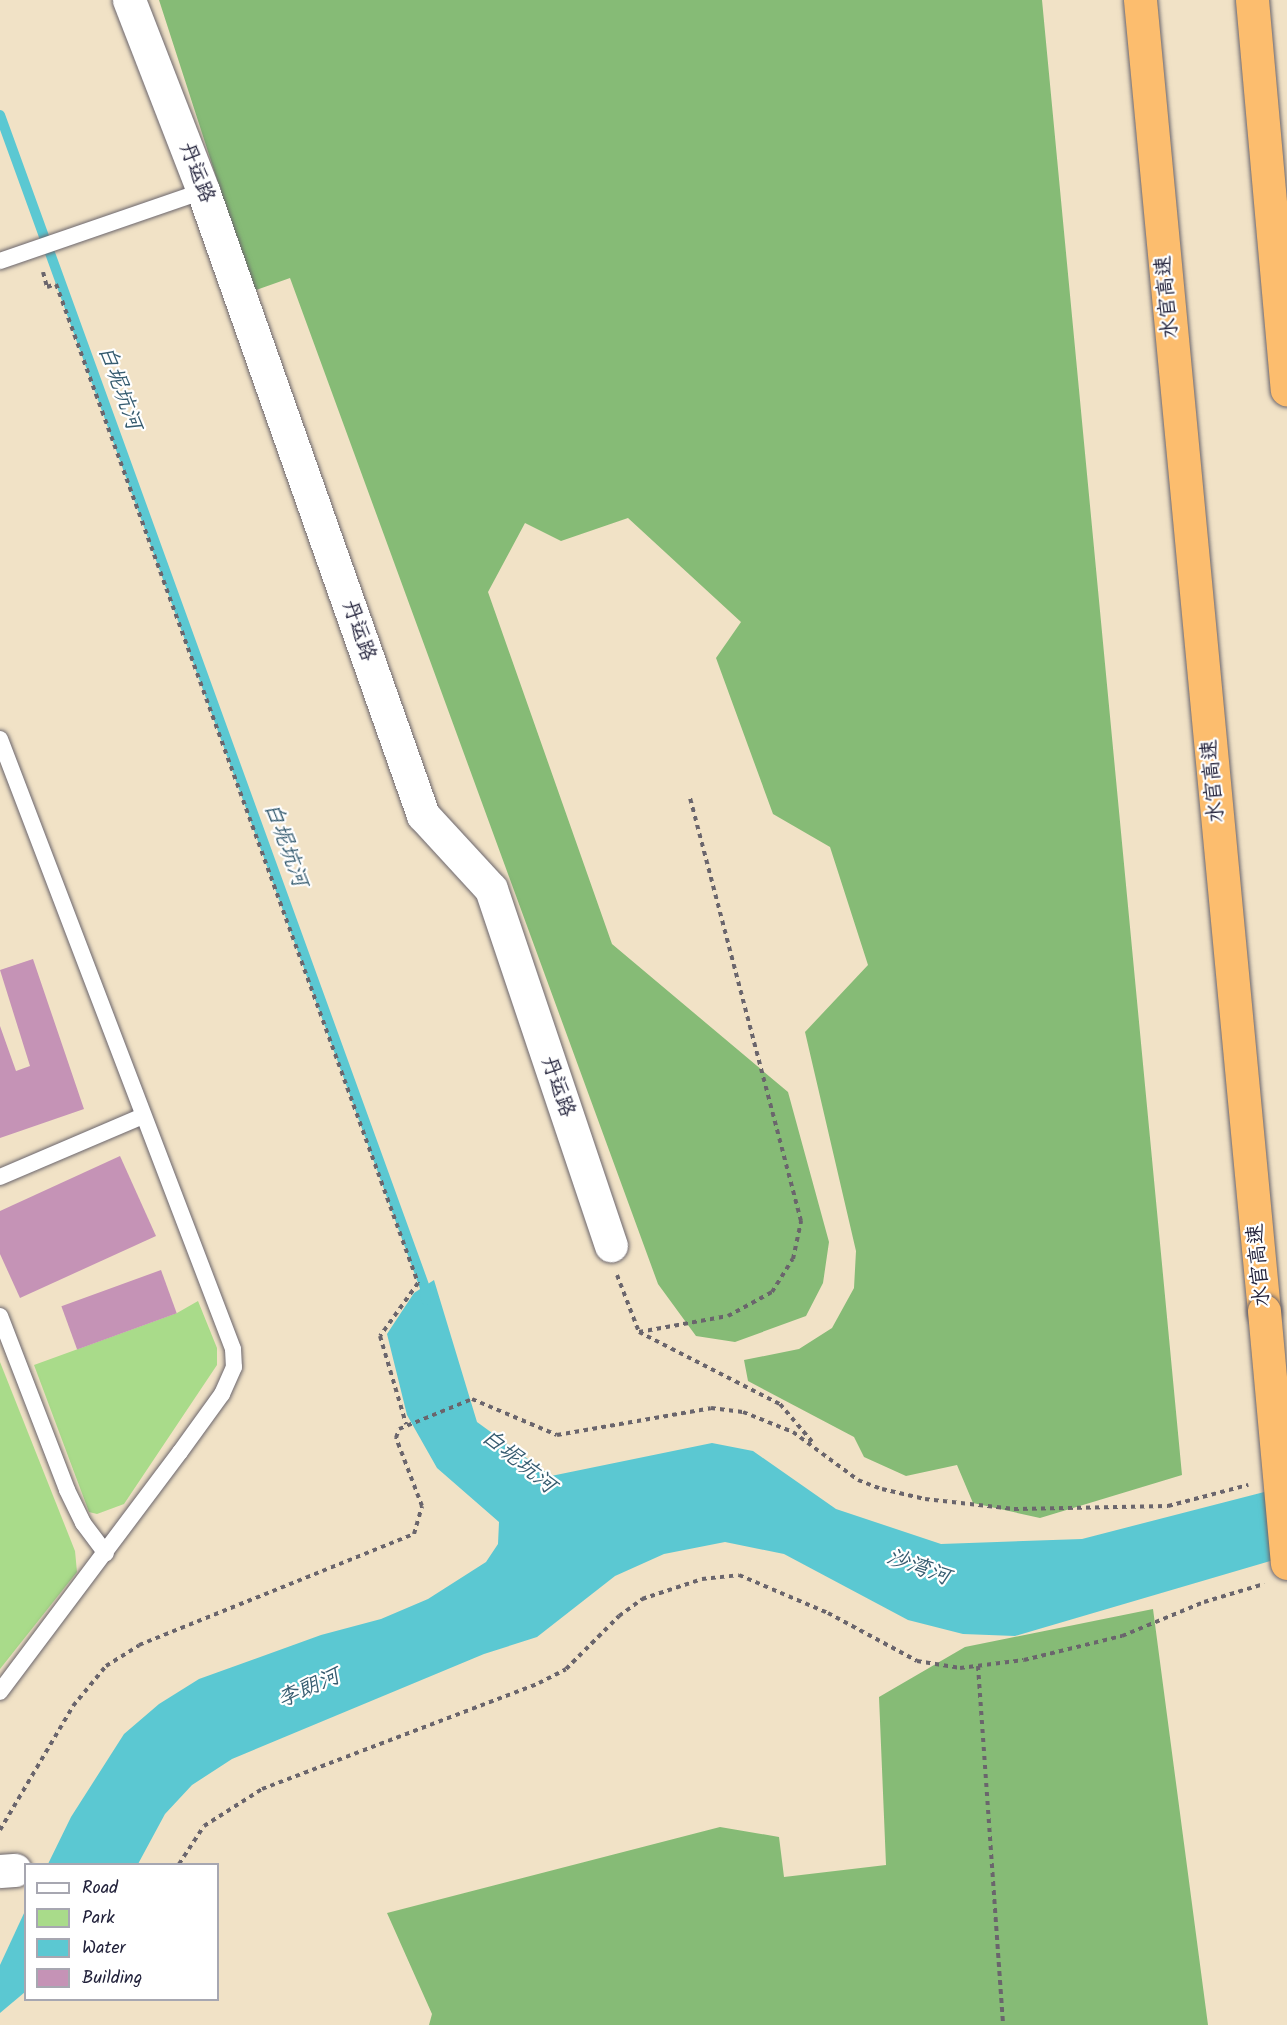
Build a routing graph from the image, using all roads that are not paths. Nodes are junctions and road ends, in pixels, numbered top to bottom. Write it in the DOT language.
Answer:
graph roads {
  1 [pos="129,0"];
  2 [pos="1140,0"];
  3 [pos="1252,0"];
  4 [pos="203,191"];
  5 [pos="0,261"];
  6 [pos="1287,389"];
  7 [pos="0,739"];
  8 [pos="143,1116"];
  9 [pos="0,1177"];
  10 [pos="611,1245"];
  11 [pos="0,1316"];
  12 [pos="106,1553"];
  13 [pos="1277,1573"];
  14 [pos="0,1692"];
  1 -- 4 [label="street, 丹运路"];
  2 -- 13 [label="highway, 水官高速, bridge"];
  3 -- 6 [label="highway"];
  4 -- 5 [label="lane"];
  4 -- 10 [label="street, 丹运路"];
  7 -- 8 [label="lane"];
  8 -- 9 [label="lane"];
  8 -- 12 [label="lane"];
  11 -- 12 [label="lane"];
  12 -- 14 [label="lane"];
}
